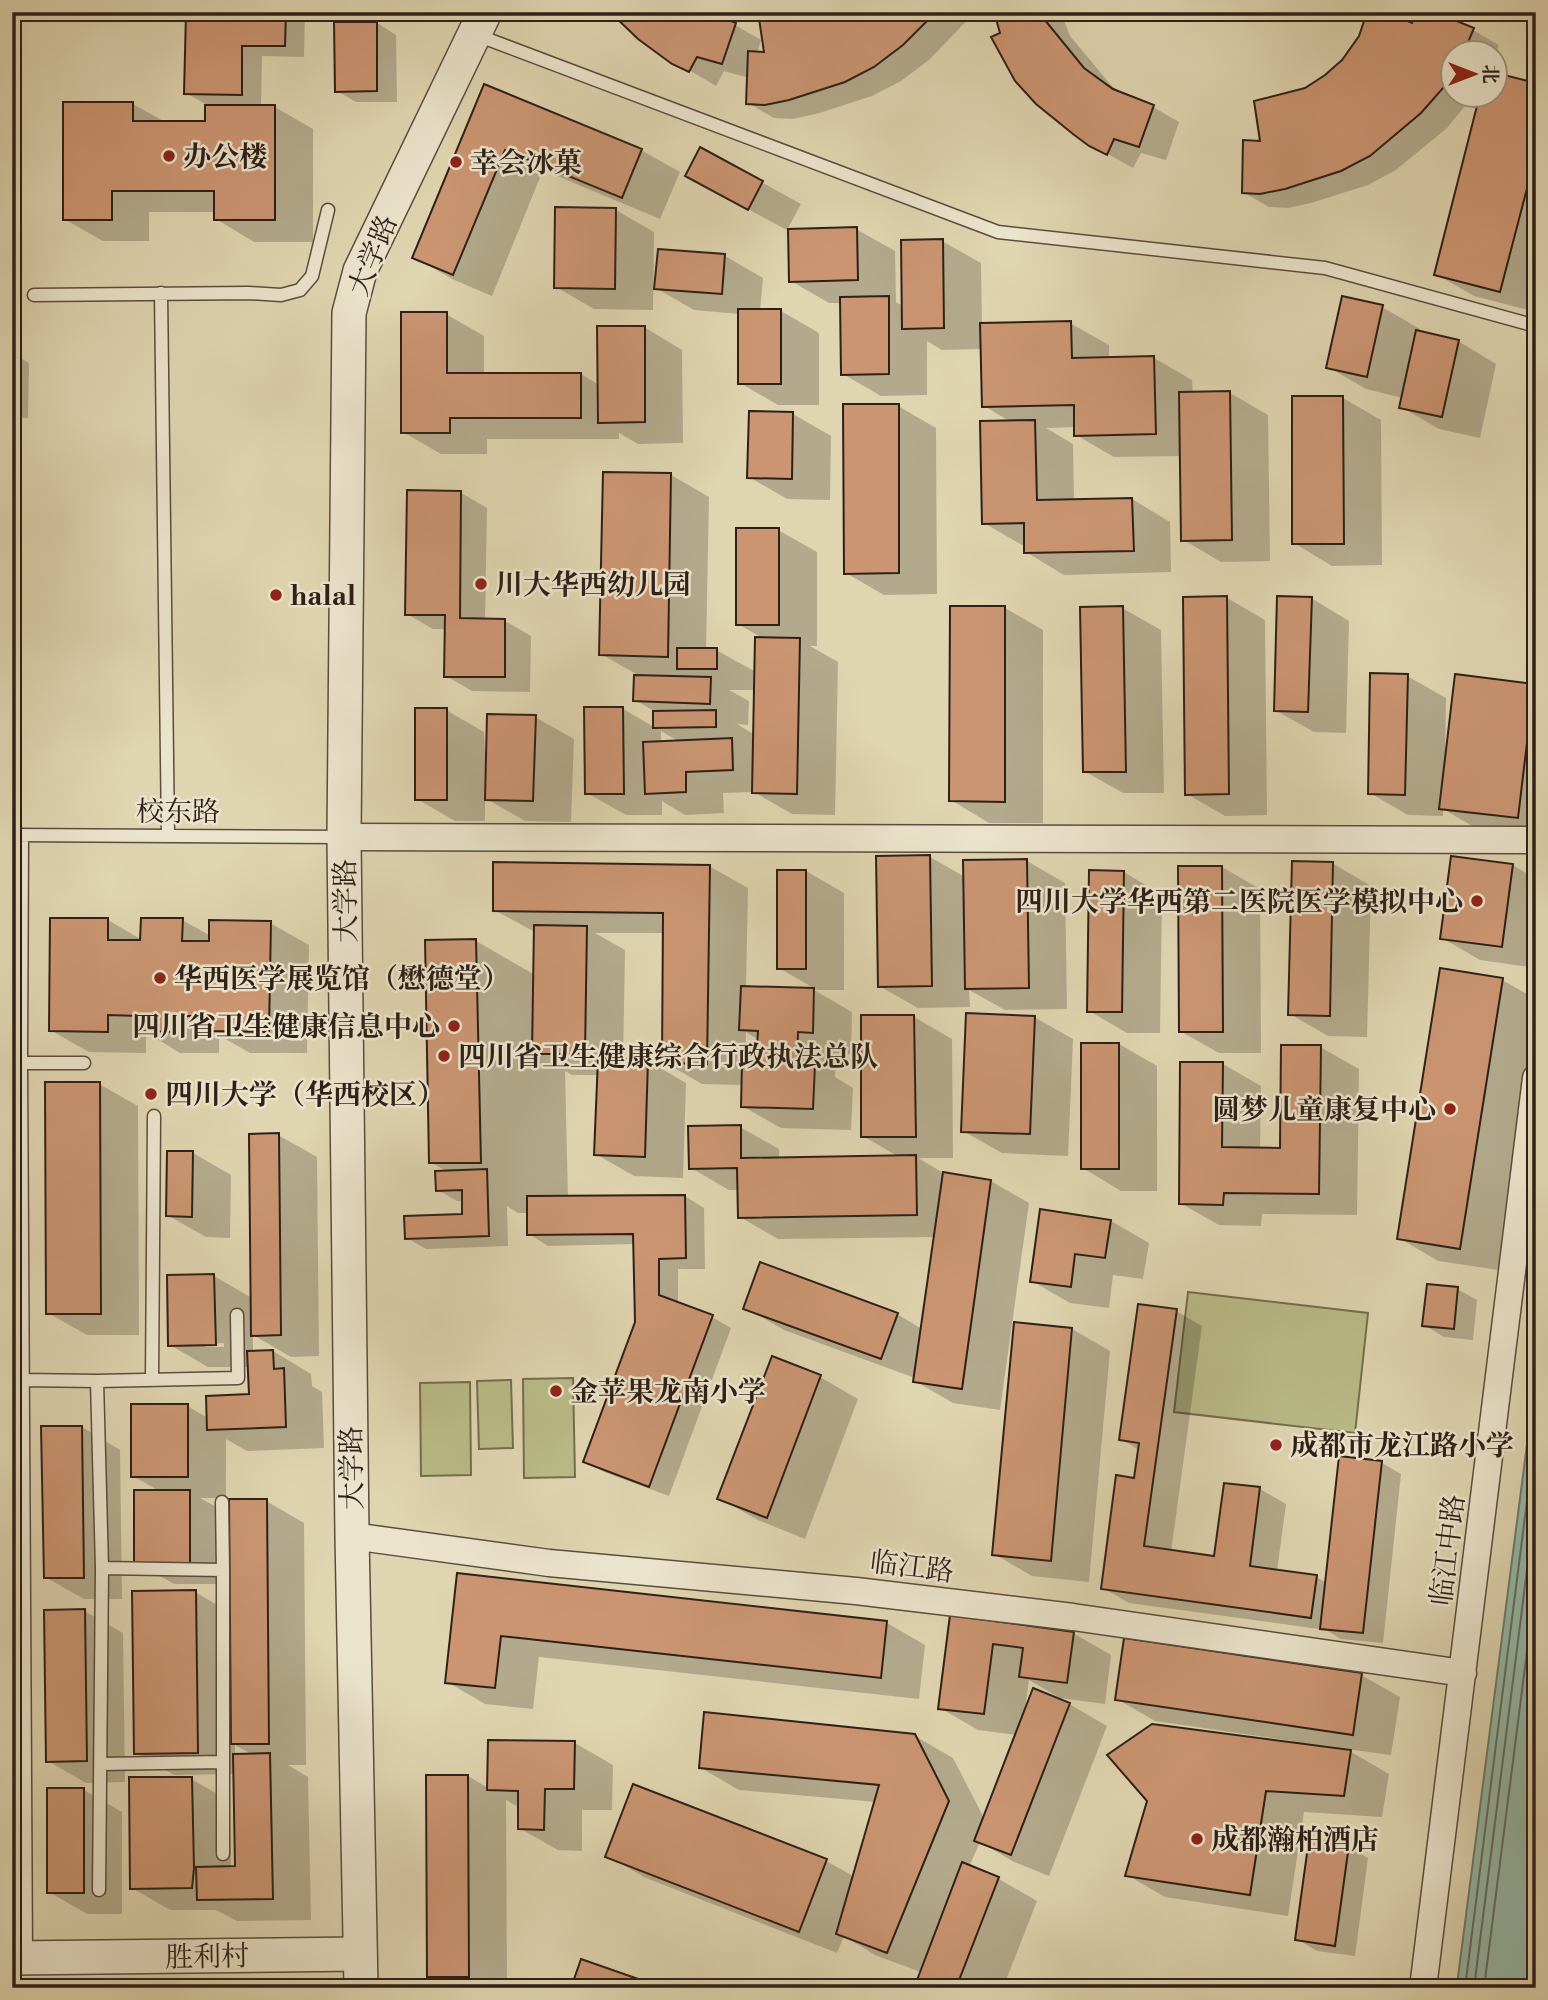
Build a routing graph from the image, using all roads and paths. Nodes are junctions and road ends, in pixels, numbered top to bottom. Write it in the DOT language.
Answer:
graph roads {
  1 [pos="479,23"];
  2 [pos="328,210"];
  3 [pos="161,293"];
  4 [pos="34,295"];
  5 [pos="1536,326"];
  6 [pos="17,835"];
  7 [pos="168,836"];
  8 [pos="344,837"];
  9 [pos="1536,840"];
  10 [pos="22,1063"];
  11 [pos="84,1063"];
  12 [pos="1536,1078"];
  13 [pos="154,1116"];
  14 [pos="237,1315"];
  15 [pos="23,1380"];
  16 [pos="152,1380"];
  17 [pos="97,1381"];
  18 [pos="222,1502"];
  19 [pos="352,1536"];
  20 [pos="102,1568"];
  21 [pos="223,1570"];
  22 [pos="1463,1673"];
  23 [pos="222,1762"];
  24 [pos="100,1765"];
  25 [pos="223,1854"];
  26 [pos="99,1889"];
  27 [pos="360,1954"];
  28 [pos="19,1958"];
  29 [pos="361,1988"];
  30 [pos="1423,1988"];
  1 -- 5 [label="lane"];
  1 -- 8 [label="street, 大学路"];
  2 -- 3 [label="lane"];
  3 -- 4 [label="lane"];
  3 -- 7 [label="lane"];
  6 -- 7 [label="lane, 校东路"];
  6 -- 10 [label="lane"];
  7 -- 8 [label="lane, 校东路"];
  8 -- 9 [label="street"];
  8 -- 19 [label="street, 大学路"];
  10 -- 11 [label="lane"];
  10 -- 15 [label="lane"];
  12 -- 22 [label="street, 临江中路"];
  13 -- 16 [label="lane"];
  14 -- 16 [label="lane"];
  15 -- 17 [label="lane"];
  15 -- 28 [label="lane"];
  16 -- 17 [label="lane"];
  17 -- 20 [label="lane"];
  18 -- 21 [label="lane"];
  19 -- 22 [label="street, 临江路"];
  19 -- 27 [label="street, 大学路"];
  20 -- 21 [label="lane"];
  20 -- 24 [label="lane"];
  21 -- 23 [label="lane"];
  22 -- 30 [label="street, 临江中路"];
  23 -- 24 [label="lane"];
  23 -- 25 [label="lane"];
  24 -- 26 [label="lane"];
  27 -- 28 [label="street, 胜利村"];
  27 -- 29 [label="street, 大学路"];
}
